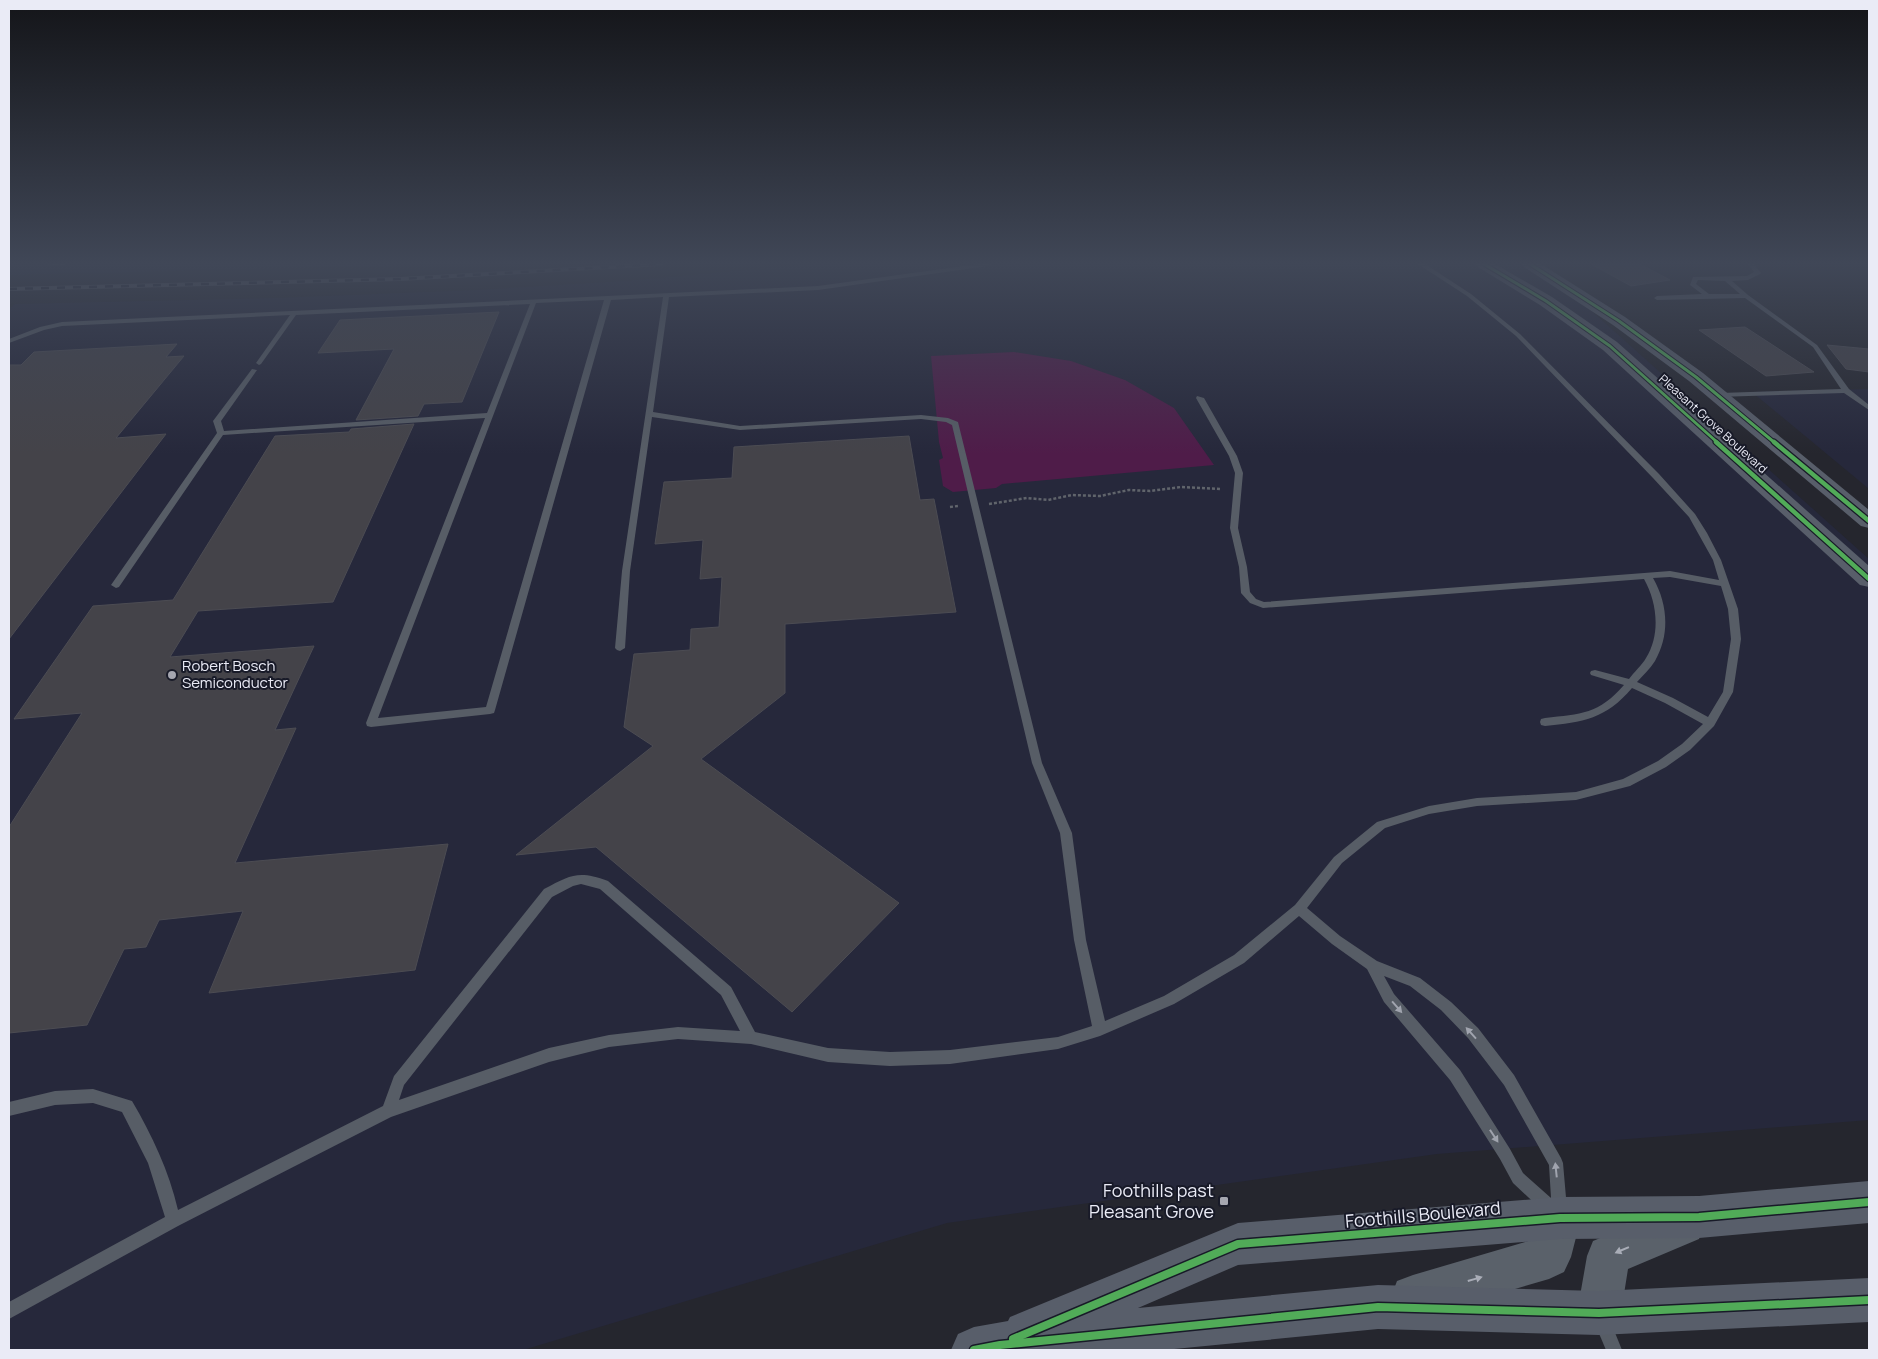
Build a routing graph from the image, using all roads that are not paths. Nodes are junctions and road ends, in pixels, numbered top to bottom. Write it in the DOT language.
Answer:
graph roads {
  1 [pos="45,327"];
  2 [pos="284,327"];
  3 [pos="524,327"];
  4 [pos="600,327"];
  5 [pos="661,327"];
  6 [pos="1509,327"];
  7 [pos="1583,327"];
  8 [pos="1607,327"];
  9 [pos="1628,327"];
  10 [pos="1789,327"];
  11 [pos="9,341"];
  12 [pos="259,362"];
  13 [pos="254,370"];
  14 [pos="1846,391"];
  15 [pos="1720,395"];
  16 [pos="1200,398"];
  17 [pos="1869,408"];
  18 [pos="649,414"];
  19 [pos="490,415"];
  20 [pos="221,433"];
  21 [pos="1869,522"];
  22 [pos="1647,576"];
  23 [pos="1869,579"];
  24 [pos="1725,584"];
  25 [pos="116,585"];
  26 [pos="620,648"];
  27 [pos="1595,673"];
  28 [pos="1630,684"];
  29 [pos="1545,722"];
  30 [pos="1710,723"];
  31 [pos="1299,909"];
  32 [pos="1372,966"];
  33 [pos="1100,1030"];
  34 [pos="751,1038"];
  35 [pos="9,1109"];
  36 [pos="388,1111"];
  37 [pos="1869,1202"];
  38 [pos="1699,1217"];
  39 [pos="1560,1218"];
  40 [pos="172,1221"];
  41 [pos="1869,1300"];
  42 [pos="1378,1307"];
  43 [pos="9,1312"];
  44 [pos="1606,1332"];
  45 [pos="987,1347"];
  1 -- 11 [label="lane"];
  2 -- 12 [label="lane"];
  3 -- 19 [label="lane"];
  4 -- 19 [label="lane"];
  5 -- 18 [label="lane"];
  6 -- 24 [label="lane"];
  7 -- 23 [label="main road, Pleasant Grove Boulevard"];
  8 -- 15 [label="main road"];
  9 -- 15 [label="main road, Pleasant Grove Boulevard"];
  10 -- 14 [label="lane"];
  13 -- 20 [label="lane"];
  14 -- 15 [label="lane"];
  14 -- 17 [label="lane"];
  15 -- 21 [label="main road, Pleasant Grove Boulevard"];
  16 -- 22 [label="lane"];
  18 -- 26 [label="lane"];
  18 -- 33 [label="lane"];
  19 -- 20 [label="lane"];
  20 -- 25 [label="lane"];
  22 -- 24 [label="lane"];
  22 -- 28 [label="lane"];
  24 -- 30 [label="lane"];
  27 -- 28 [label="lane"];
  28 -- 29 [label="lane"];
  28 -- 30 [label="lane"];
  30 -- 31 [label="lane"];
  31 -- 32 [label="lane"];
  31 -- 33 [label="lane"];
  32 -- 39 [label="lane, one-way"];
  39 -- 32 [label="lane, one-way"];
  33 -- 34 [label="lane"];
  34 -- 36 [label="lane"];
  34 -- 36 [label="lane"];
  35 -- 40 [label="lane"];
  36 -- 40 [label="lane"];
  37 -- 38 [label="main road, Foothills Boulevard"];
  38 -- 39 [label="main road, Foothills Boulevard"];
  38 -- 44 [label="main road, one-way"];
  42 -- 39 [label="main road, one-way"];
  39 -- 45 [label="main road, Foothills Boulevard"];
  40 -- 43 [label="lane"];
  41 -- 44 [label="main road, Foothills Boulevard"];
  42 -- 44 [label="main road, Foothills Boulevard"];
  42 -- 45 [label="main road, Foothills Boulevard"];
}
